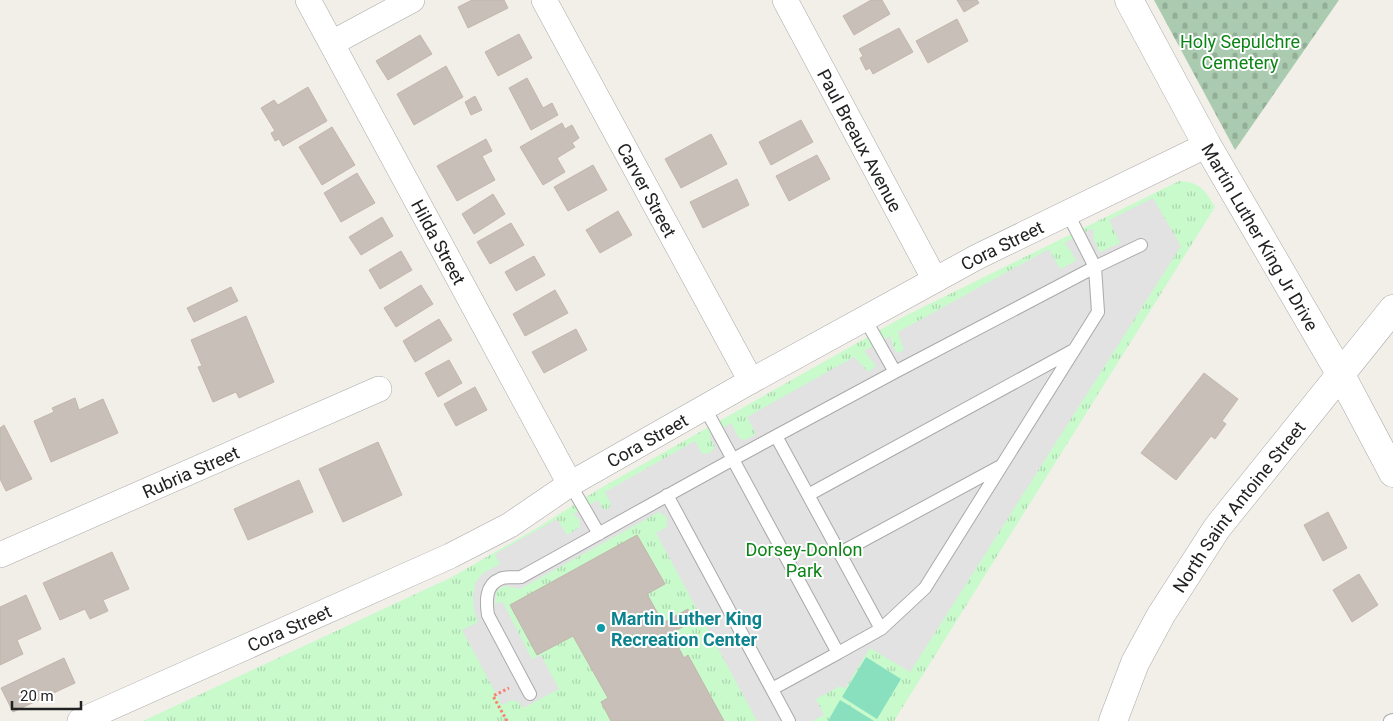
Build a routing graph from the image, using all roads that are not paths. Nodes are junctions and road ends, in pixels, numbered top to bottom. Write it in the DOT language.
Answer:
graph roads {
  1 [pos="308,0"];
  2 [pos="412,0"];
  3 [pos="544,0"];
  4 [pos="785,0"];
  5 [pos="1129,0"];
  6 [pos="332,43"];
  7 [pos="1207,145"];
  8 [pos="1068,214"];
  9 [pos="1141,245"];
  10 [pos="1095,267"];
  11 [pos="935,280"];
  12 [pos="1393,309"];
  13 [pos="865,318"];
  14 [pos="1074,350"];
  15 [pos="895,372"];
  16 [pos="1341,375"];
  17 [pos="750,381"];
  18 [pos="379,389"];
  19 [pos="705,408"];
  20 [pos="776,436"];
  21 [pos="734,459"];
  22 [pos="1001,466"];
  23 [pos="1393,473"];
  24 [pos="570,484"];
  25 [pos="808,494"];
  26 [pos="667,495"];
  27 [pos="599,534"];
  28 [pos="840,553"];
  29 [pos="0,555"];
  30 [pos="881,630"];
  31 [pos="838,653"];
  32 [pos="772,689"];
  33 [pos="530,694"];
  34 [pos="80,721"];
  35 [pos="790,721"];
  36 [pos="1112,721"];
  1 -- 6 [label="street, Hilda Street"];
  2 -- 6 [label="street"];
  3 -- 17 [label="street, Carver Street"];
  4 -- 11 [label="street, Paul Breaux Avenue"];
  5 -- 7 [label="street, Martin Luther King Jr Drive"];
  6 -- 24 [label="street, Hilda Street"];
  7 -- 8 [label="street, Cora Street"];
  7 -- 16 [label="street, Martin Luther King Jr Drive"];
  8 -- 10 [label="lane"];
  8 -- 11 [label="street, Cora Street"];
  9 -- 10 [label="lane"];
  10 -- 14 [label="lane"];
  10 -- 15 [label="lane"];
  11 -- 13 [label="street, Cora Street"];
  12 -- 16 [label="street, North Saint Antoine Street"];
  13 -- 15 [label="lane"];
  13 -- 17 [label="street, Cora Street"];
  14 -- 22 [label="lane"];
  14 -- 25 [label="lane"];
  15 -- 20 [label="lane"];
  16 -- 23 [label="street, Martin Luther King Jr Drive"];
  16 -- 36 [label="street, North Saint Antoine Street"];
  17 -- 19 [label="street, Cora Street"];
  18 -- 29 [label="street, Rubria Street"];
  19 -- 21 [label="lane"];
  19 -- 24 [label="street, Cora Street"];
  20 -- 21 [label="lane"];
  20 -- 25 [label="lane"];
  21 -- 26 [label="lane"];
  21 -- 31 [label="lane"];
  22 -- 28 [label="lane"];
  22 -- 30 [label="lane"];
  24 -- 27 [label="lane"];
  24 -- 34 [label="street, Cora Street"];
  25 -- 28 [label="lane"];
  26 -- 27 [label="lane"];
  26 -- 32 [label="lane"];
  27 -- 33 [label="lane"];
  28 -- 30 [label="lane"];
  30 -- 31 [label="lane"];
  31 -- 32 [label="lane"];
  32 -- 35 [label="lane"];
}
